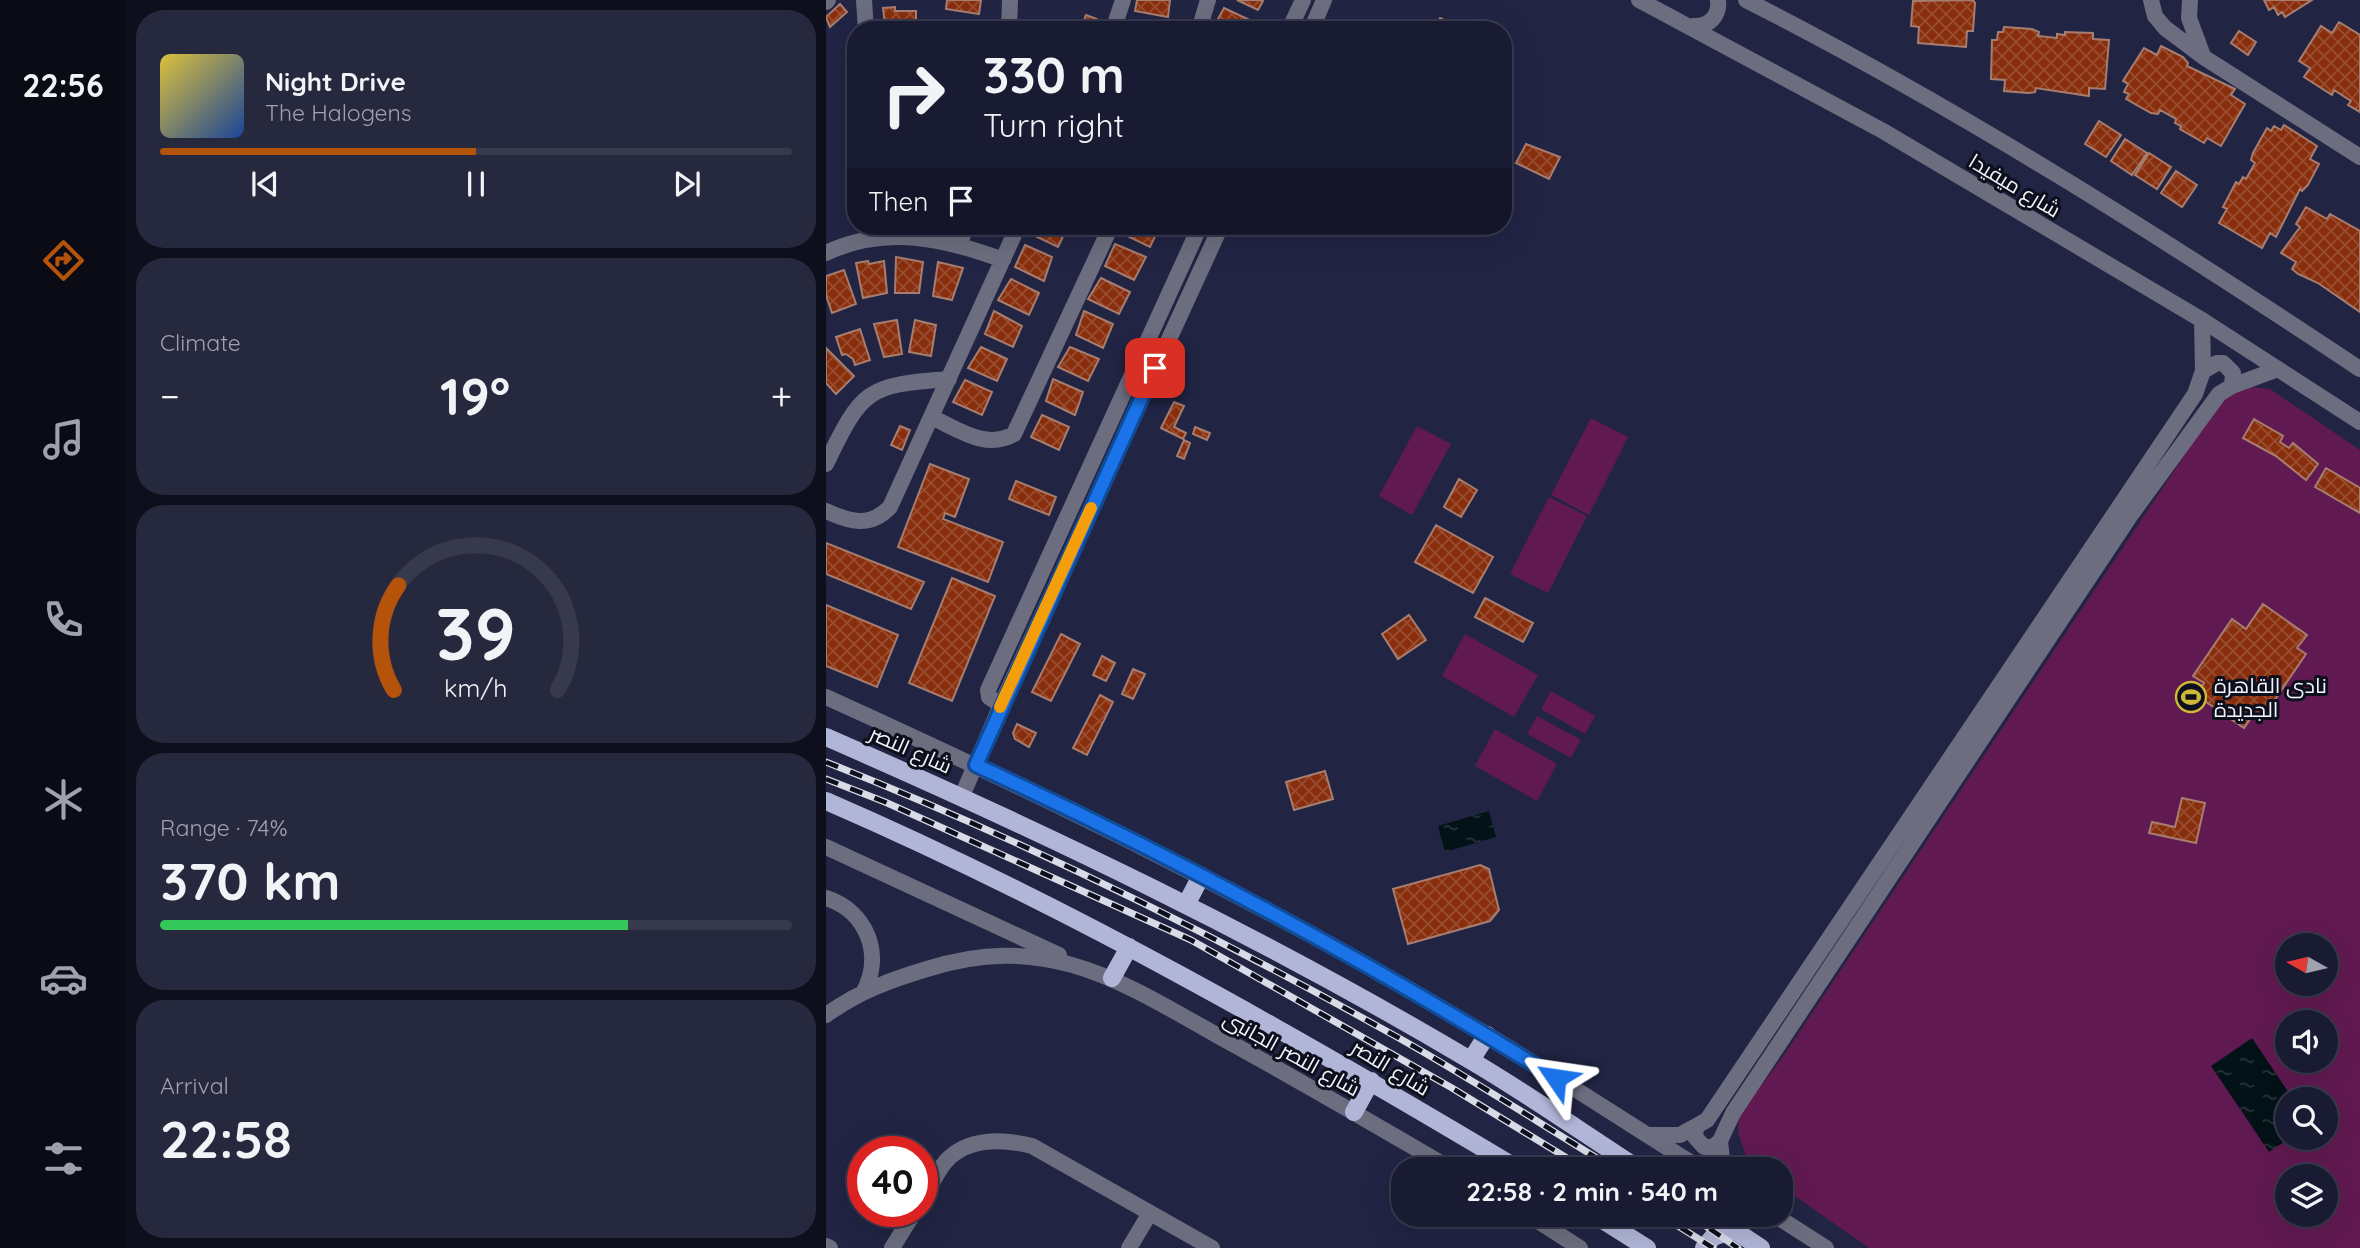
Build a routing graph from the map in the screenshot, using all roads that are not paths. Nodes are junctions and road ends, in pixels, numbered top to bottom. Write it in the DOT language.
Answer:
graph roads {
  1 [pos="864,0"];
  2 [pos="1010,0"];
  3 [pos="1123,0"];
  4 [pos="1208,0"];
  5 [pos="1324,0"];
  6 [pos="1639,0"];
  7 [pos="1718,0"];
  8 [pos="1746,0"];
  9 [pos="2151,0"];
  10 [pos="2190,0"];
  11 [pos="1300,6"];
  12 [pos="865,21"];
  13 [pos="1009,21"];
  14 [pos="1120,21"];
  15 [pos="1202,21"];
  16 [pos="1311,21"];
  17 [pos="1316,21"];
  18 [pos="1693,26"];
  19 [pos="2205,58"];
  20 [pos="2360,157"];
  21 [pos="963,235"];
  22 [pos="1014,235"];
  23 [pos="1107,235"];
  24 [pos="1196,235"];
  25 [pos="1217,235"];
  26 [pos="959,244"];
  27 [pos="826,253"];
  28 [pos="1003,260"];
  29 [pos="2202,320"];
  30 [pos="2278,369"];
  31 [pos="2360,369"];
  32 [pos="2203,371"];
  33 [pos="950,379"];
  34 [pos="2232,386"];
  35 [pos="933,418"];
  36 [pos="2360,422"];
  37 [pos="826,464"];
  38 [pos="826,511"];
  39 [pos="826,697"];
  40 [pos="1001,705"];
  41 [pos="826,737"];
  42 [pos="976,765"];
  43 [pos="962,796"];
  44 [pos="826,801"];
  45 [pos="826,847"];
  46 [pos="1200,876"];
  47 [pos="826,898"];
  48 [pos="1187,904"];
  49 [pos="1129,947"];
  50 [pos="1082,966"];
  51 [pos="1112,978"];
  52 [pos="863,993"];
  53 [pos="826,1015"];
  54 [pos="1487,1035"];
  55 [pos="1471,1060"];
  56 [pos="1371,1081"];
  57 [pos="1354,1112"];
  58 [pos="1696,1128"];
  59 [pos="1647,1135"];
  60 [pos="1720,1141"];
  61 [pos="1431,1157"];
  62 [pos="1498,1157"];
  63 [pos="1613,1157"];
  64 [pos="1682,1157"];
  65 [pos="1722,1157"];
  66 [pos="938,1174"];
  67 [pos="1150,1213"];
  68 [pos="905,1227"];
  69 [pos="1547,1227"];
  70 [pos="1614,1227"];
  71 [pos="1730,1227"];
  72 [pos="1793,1227"];
  73 [pos="1734,1230"];
  74 [pos="892,1248"];
  75 [pos="1129,1248"];
  76 [pos="1212,1248"];
  77 [pos="1580,1248"];
  78 [pos="1647,1248"];
  79 [pos="1704,1248"];
  80 [pos="1761,1248"];
  81 [pos="1826,1248"];
  1 -- 12 [label="street"];
  2 -- 13 [label="street"];
  3 -- 14 [label="street"];
  4 -- 15 [label="street"];
  5 -- 17 [label="street"];
  6 -- 18 [label="street, شارع ميفيدا"];
  7 -- 18 [label="street"];
  8 -- 31 [label="street, شارع ميفيدا"];
  9 -- 19 [label="street"];
  10 -- 19 [label="street"];
  11 -- 16 [label="street"];
  18 -- 29 [label="street, شارع ميفيدا"];
  19 -- 20 [label="street"];
  21 -- 26 [label="street"];
  22 -- 28 [label="street"];
  23 -- 35 [label="street"];
  24 -- 40 [label="street"];
  25 -- 40 [label="street"];
  26 -- 27 [label="street"];
  26 -- 28 [label="street"];
  28 -- 33 [label="street"];
  29 -- 30 [label="street, شارع ميفيدا"];
  29 -- 32 [label="street"];
  30 -- 34 [label="street"];
  30 -- 36 [label="street, شارع ميفيدا"];
  32 -- 34 [label="street"];
  32 -- 58 [label="street"];
  33 -- 35 [label="street"];
  33 -- 37 [label="street"];
  34 -- 60 [label="street"];
  35 -- 38 [label="street"];
  39 -- 42 [label="street"];
  40 -- 42 [label="street"];
  41 -- 43 [label="main road, شارع النصر"];
  42 -- 43 [label="street"];
  42 -- 46 [label="street"];
  43 -- 48 [label="main road, شارع النصر"];
  44 -- 49 [label="main road, شارع النصر"];
  45 -- 50 [label="street"];
  46 -- 48 [label="main road"];
  46 -- 54 [label="street"];
  47 -- 52 [label="street"];
  48 -- 55 [label="main road, شارع النصر"];
  49 -- 51 [label="main road"];
  49 -- 56 [label="main road, شارع النصر"];
  50 -- 51 [label="street, شارع النصر الجانبى"];
  50 -- 52 [label="street"];
  51 -- 57 [label="street, شارع النصر الجانبى"];
  52 -- 53 [label="street"];
  54 -- 55 [label="main road"];
  54 -- 59 [label="street"];
  55 -- 63 [label="main road, شارع النصر"];
  56 -- 57 [label="main road"];
  56 -- 62 [label="main road, شارع النصر"];
  57 -- 61 [label="street, شارع النصر الجانبى"];
  58 -- 59 [label="street"];
  58 -- 60 [label="street"];
  59 -- 64 [label="street"];
  60 -- 65 [label="street"];
  66 -- 67 [label="street"];
  67 -- 75 [label="street"];
  67 -- 76 [label="street"];
  68 -- 74 [label="street"];
  69 -- 77 [label="street"];
  70 -- 78 [label="main road"];
  71 -- 73 [label="main road"];
  72 -- 81 [label="street"];
  73 -- 79 [label="main road"];
  73 -- 80 [label="main road"];
}
